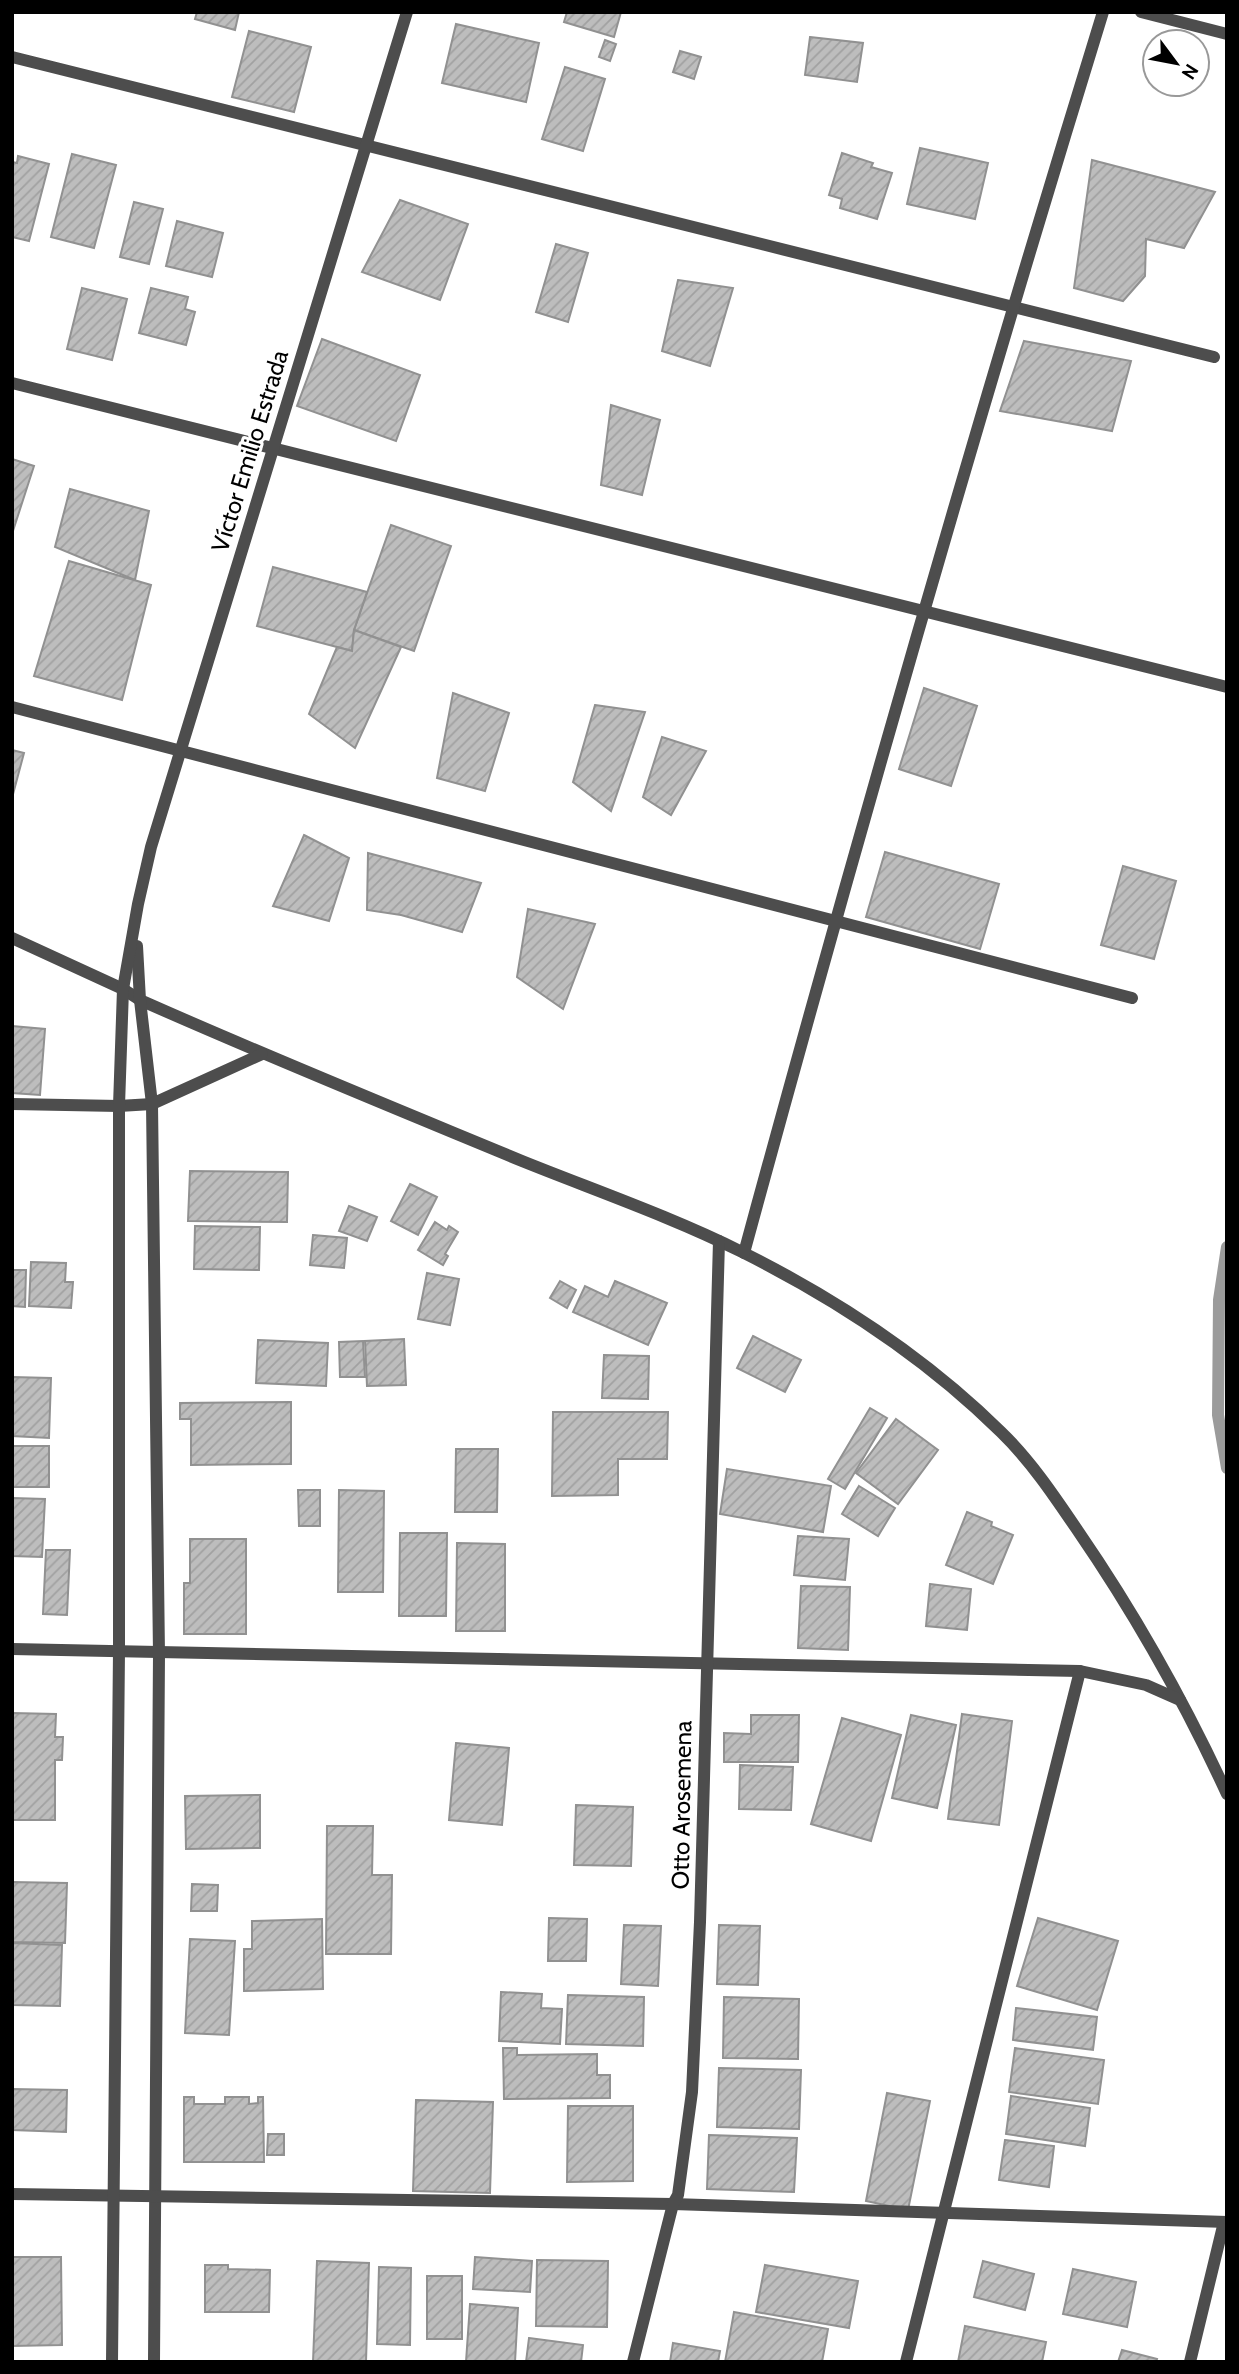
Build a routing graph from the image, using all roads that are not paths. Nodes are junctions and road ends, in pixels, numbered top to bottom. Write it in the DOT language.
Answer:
graph roads {
  1 [pos="407,12"];
  2 [pos="1103,12"];
  3 [pos="1141,12"];
  4 [pos="1227,34"];
  5 [pos="12,57"];
  6 [pos="368,144"];
  7 [pos="1012,306"];
  8 [pos="1214,357"];
  9 [pos="12,383"];
  10 [pos="273,450"];
  11 [pos="924,612"];
  12 [pos="1227,687"];
  13 [pos="12,706"];
  14 [pos="180,749"];
  15 [pos="138,904"];
  16 [pos="835,921"];
  17 [pos="12,938"];
  18 [pos="123,989"];
  19 [pos="1132,998"];
  20 [pos="140,1000"];
  21 [pos="262,1054"];
  22 [pos="12,1104"];
  23 [pos="152,1104"];
  24 [pos="119,1106"];
  25 [pos="719,1241"];
  26 [pos="744,1253"];
  27 [pos="12,1649"];
  28 [pos="119,1651"];
  29 [pos="159,1654"];
  30 [pos="706,1663"];
  31 [pos="1080,1671"];
  32 [pos="1180,1700"];
  33 [pos="1227,1794"];
  34 [pos="12,2194"];
  35 [pos="156,2194"];
  36 [pos="115,2195"];
  37 [pos="673,2204"];
  38 [pos="945,2213"];
  39 [pos="1226,2222"];
  40 [pos="112,2362"];
  41 [pos="154,2362"];
  42 [pos="633,2362"];
  43 [pos="906,2362"];
  44 [pos="1191,2362"];
  1 -- 6 [label="street, Víctor Emilio Estrada"];
  2 -- 7 [label="street"];
  3 -- 4 [label="street"];
  5 -- 6 [label="street"];
  6 -- 7 [label="street"];
  6 -- 10 [label="street, Víctor Emilio Estrada"];
  7 -- 8 [label="street"];
  7 -- 11 [label="street"];
  9 -- 10 [label="street"];
  10 -- 11 [label="street"];
  10 -- 14 [label="street, Víctor Emilio Estrada"];
  11 -- 12 [label="street"];
  11 -- 16 [label="street"];
  13 -- 14 [label="street"];
  14 -- 15 [label="street, Víctor Emilio Estrada"];
  14 -- 16 [label="street"];
  15 -- 18 [label="street"];
  15 -- 20 [label="street"];
  16 -- 19 [label="street"];
  16 -- 26 [label="street"];
  17 -- 18 [label="street"];
  18 -- 20 [label="street"];
  18 -- 24 [label="street"];
  20 -- 21 [label="street"];
  20 -- 23 [label="street"];
  21 -- 23 [label="street"];
  21 -- 25 [label="street"];
  22 -- 24 [label="street"];
  23 -- 24 [label="street"];
  23 -- 29 [label="street"];
  24 -- 28 [label="street"];
  25 -- 26 [label="street"];
  25 -- 30 [label="street, Otto Arosemena"];
  26 -- 32 [label="street"];
  27 -- 28 [label="street"];
  28 -- 29 [label="street"];
  28 -- 36 [label="street"];
  29 -- 30 [label="street"];
  29 -- 35 [label="street"];
  30 -- 31 [label="street"];
  30 -- 37 [label="street, Otto Arosemena"];
  31 -- 32 [label="street"];
  31 -- 38 [label="street"];
  32 -- 33 [label="street"];
  34 -- 36 [label="street"];
  35 -- 36 [label="street"];
  35 -- 37 [label="street"];
  35 -- 41 [label="street"];
  36 -- 40 [label="street"];
  37 -- 38 [label="street"];
  37 -- 42 [label="street, Otto Arosemena"];
  38 -- 39 [label="street"];
  38 -- 43 [label="street"];
  39 -- 44 [label="street"];
}
